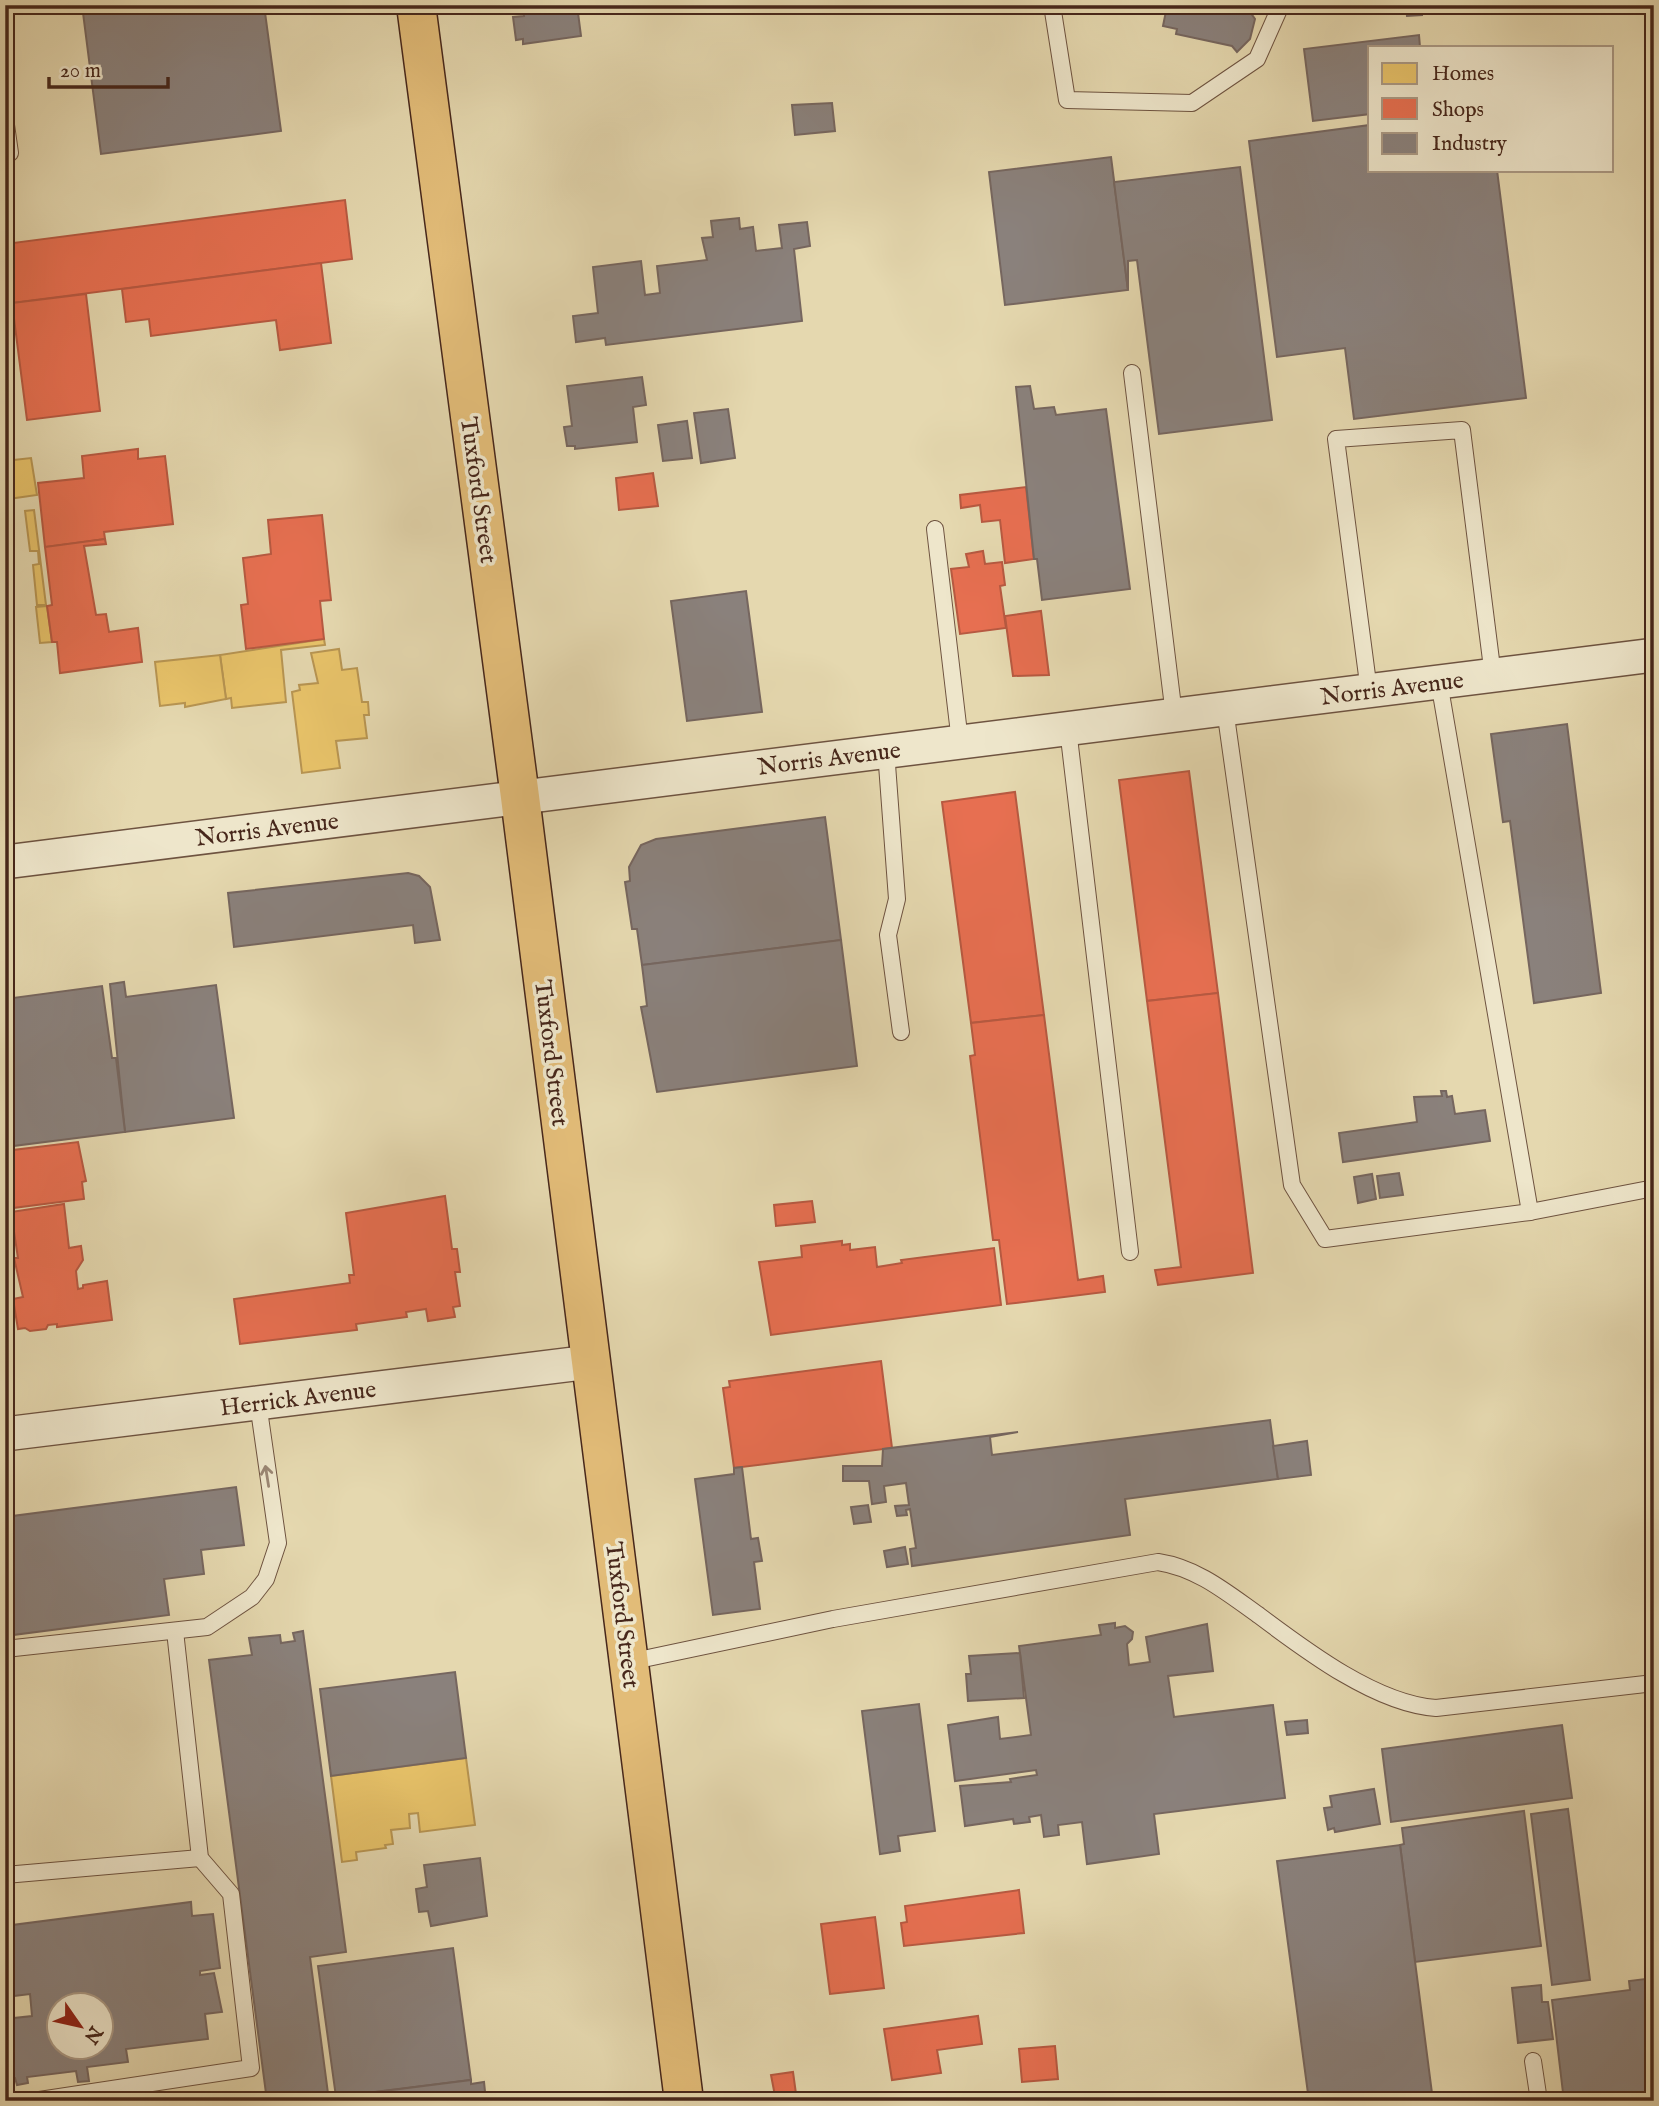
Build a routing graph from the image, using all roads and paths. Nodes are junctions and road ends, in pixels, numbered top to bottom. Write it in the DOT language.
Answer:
graph roads {
  1 [pos="416,5"];
  2 [pos="1052,5"];
  3 [pos="1281,5"];
  4 [pos="5,118"];
  5 [pos="10,153"];
  6 [pos="1132,373"];
  7 [pos="935,529"];
  8 [pos="1654,655"];
  9 [pos="1493,676"];
  10 [pos="1439,682"];
  11 [pos="1369,691"];
  12 [pos="1225,709"];
  13 [pos="1174,715"];
  14 [pos="1068,729"];
  15 [pos="960,742"];
  16 [pos="886,751"];
  17 [pos="520,797"];
  18 [pos="5,862"];
  19 [pos="901,1032"];
  20 [pos="1654,1188"];
  21 [pos="1530,1212"];
  22 [pos="1130,1252"];
  23 [pos="590,1362"];
  24 [pos="258,1403"];
  25 [pos="5,1434"];
  26 [pos="175,1631"];
  27 [pos="5,1649"];
  28 [pos="629,1661"];
  29 [pos="1654,1683"];
  30 [pos="200,1857"];
  31 [pos="5,1875"];
  32 [pos="1533,2061"];
  33 [pos="33,2101"];
  34 [pos="684,2101"];
  35 [pos="1539,2101"];
  1 -- 17 [label="main road, Tuxford Street"];
  2 -- 3 [label="lane"];
  4 -- 5 [label="lane"];
  6 -- 13 [label="lane"];
  7 -- 15 [label="lane"];
  8 -- 9 [label="street, Norris Avenue"];
  9 -- 10 [label="street, Norris Avenue"];
  9 -- 11 [label="lane"];
  10 -- 11 [label="street, Norris Avenue"];
  10 -- 21 [label="lane"];
  11 -- 12 [label="street, Norris Avenue"];
  12 -- 13 [label="street, Norris Avenue"];
  12 -- 21 [label="lane"];
  13 -- 14 [label="street, Norris Avenue"];
  14 -- 15 [label="street, Norris Avenue"];
  14 -- 22 [label="lane"];
  15 -- 16 [label="street, Norris Avenue"];
  16 -- 17 [label="street, Norris Avenue"];
  16 -- 19 [label="lane"];
  17 -- 18 [label="street, Norris Avenue"];
  17 -- 23 [label="main road, Tuxford Street"];
  20 -- 21 [label="lane"];
  23 -- 24 [label="street, Herrick Avenue"];
  23 -- 28 [label="main road, Tuxford Street"];
  24 -- 25 [label="street, Herrick Avenue"];
  26 -- 24 [label="lane, one-way"];
  26 -- 27 [label="lane"];
  26 -- 30 [label="lane"];
  28 -- 29 [label="lane"];
  28 -- 34 [label="main road, Tuxford Street"];
  30 -- 31 [label="lane"];
  30 -- 33 [label="lane"];
  32 -- 35 [label="lane"];
}
